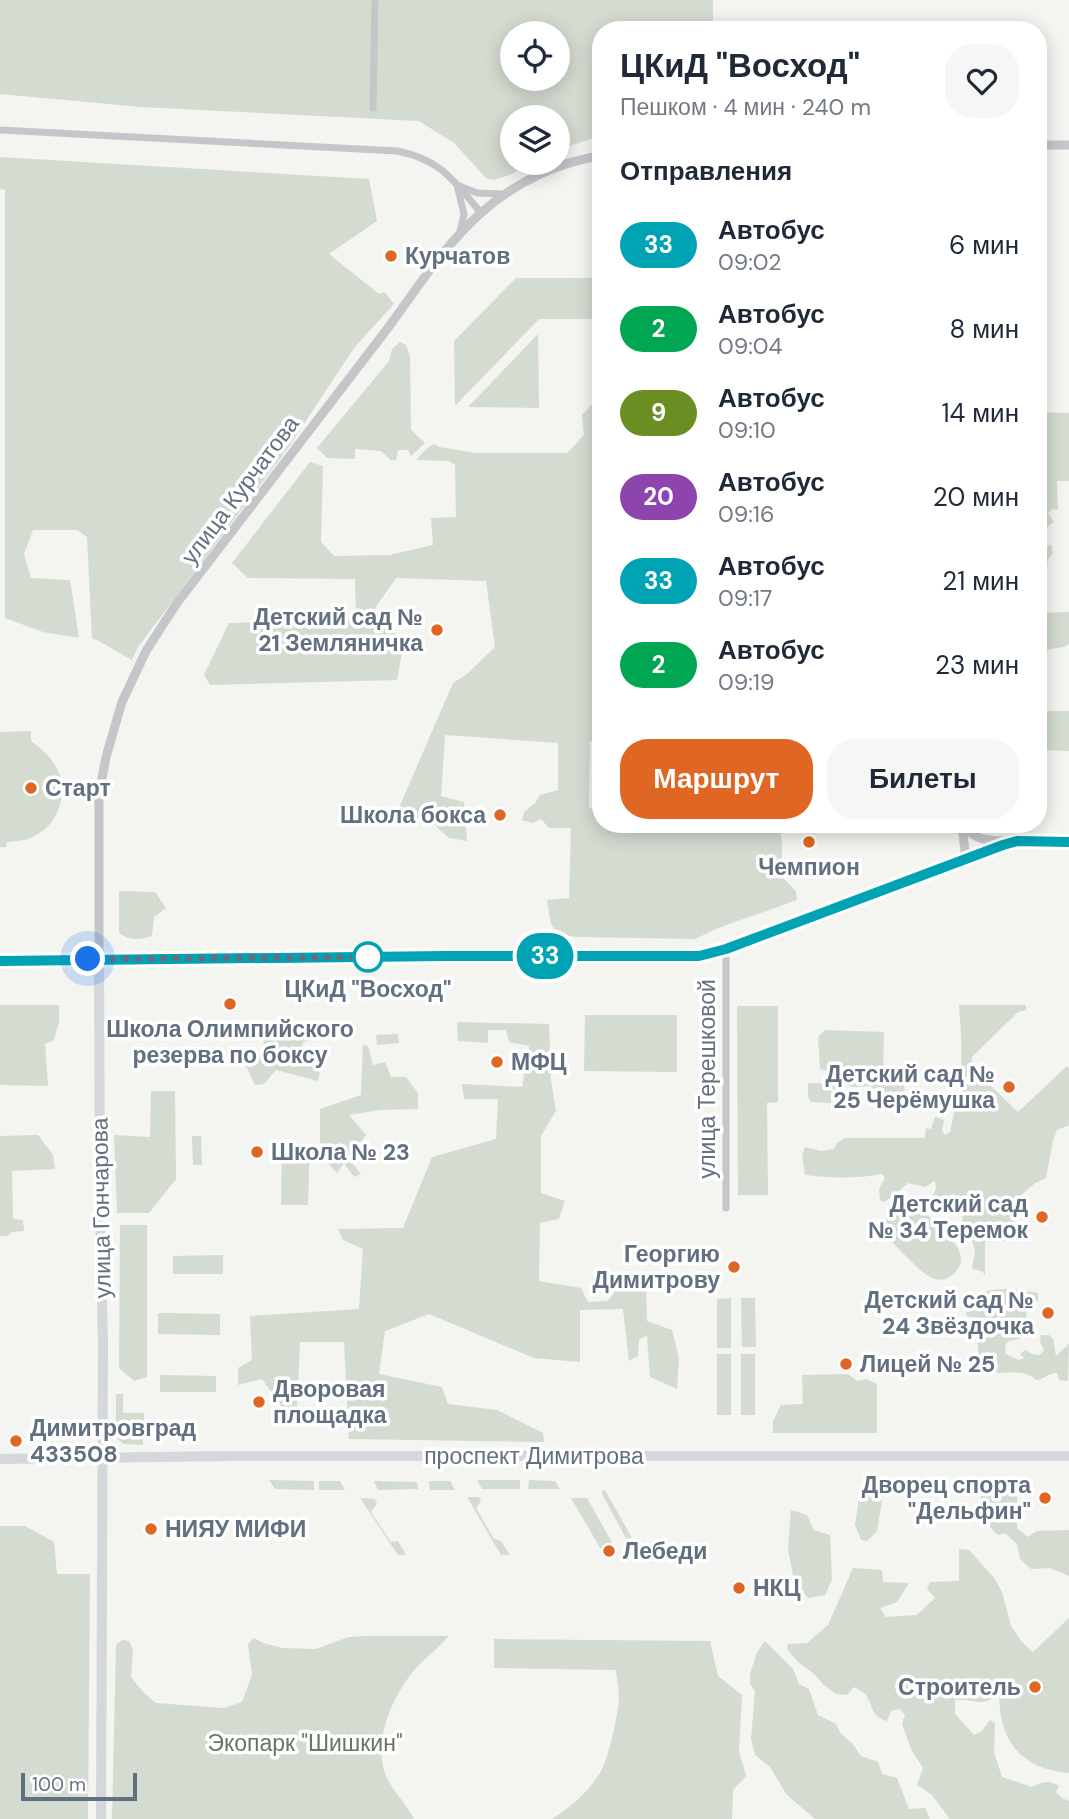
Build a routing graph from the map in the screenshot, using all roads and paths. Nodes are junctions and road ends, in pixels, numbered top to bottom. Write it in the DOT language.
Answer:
graph roads {
  1 [pos="374,0"];
  2 [pos="373,108"];
  3 [pos="0,130"];
  4 [pos="1047,145"];
  5 [pos="1069,145"];
  6 [pos="592,157"];
  7 [pos="457,185"];
  8 [pos="504,194"];
  9 [pos="481,213"];
  10 [pos="459,235"];
  11 [pos="964,833"];
  12 [pos="970,833"];
  13 [pos="1017,841"];
  14 [pos="1069,842"];
  15 [pos="966,859"];
  16 [pos="726,949"];
  17 [pos="99,959"];
  18 [pos="0,961"];
  19 [pos="726,1208"];
  20 [pos="1069,1456"];
  21 [pos="101,1458"];
  22 [pos="0,1459"];
  23 [pos="101,1819"];
  1 -- 2 [label="street"];
  3 -- 7 [label="street"];
  4 -- 5 [label="street"];
  6 -- 8 [label="street, улица Курчатова"];
  7 -- 8 [label="street"];
  7 -- 9 [label="street"];
  7 -- 10 [label="street"];
  8 -- 9 [label="street, улица Курчатова"];
  9 -- 10 [label="street, улица Курчатова"];
  10 -- 17 [label="street, улица Курчатова"];
  11 -- 15 [label="street"];
  12 -- 13 [label="street"];
  13 -- 14 [label="main road"];
  13 -- 15 [label="main road"];
  15 -- 16 [label="main road"];
  16 -- 17 [label="main road"];
  16 -- 19 [label="street, улица Терешковой"];
  17 -- 18 [label="street"];
  17 -- 21 [label="main road, улица Гончарова"];
  20 -- 21 [label="main road, проспект Димитрова"];
  21 -- 22 [label="main road, проспект Димитрова"];
  21 -- 23 [label="main road, улица Гончарова"];
}
